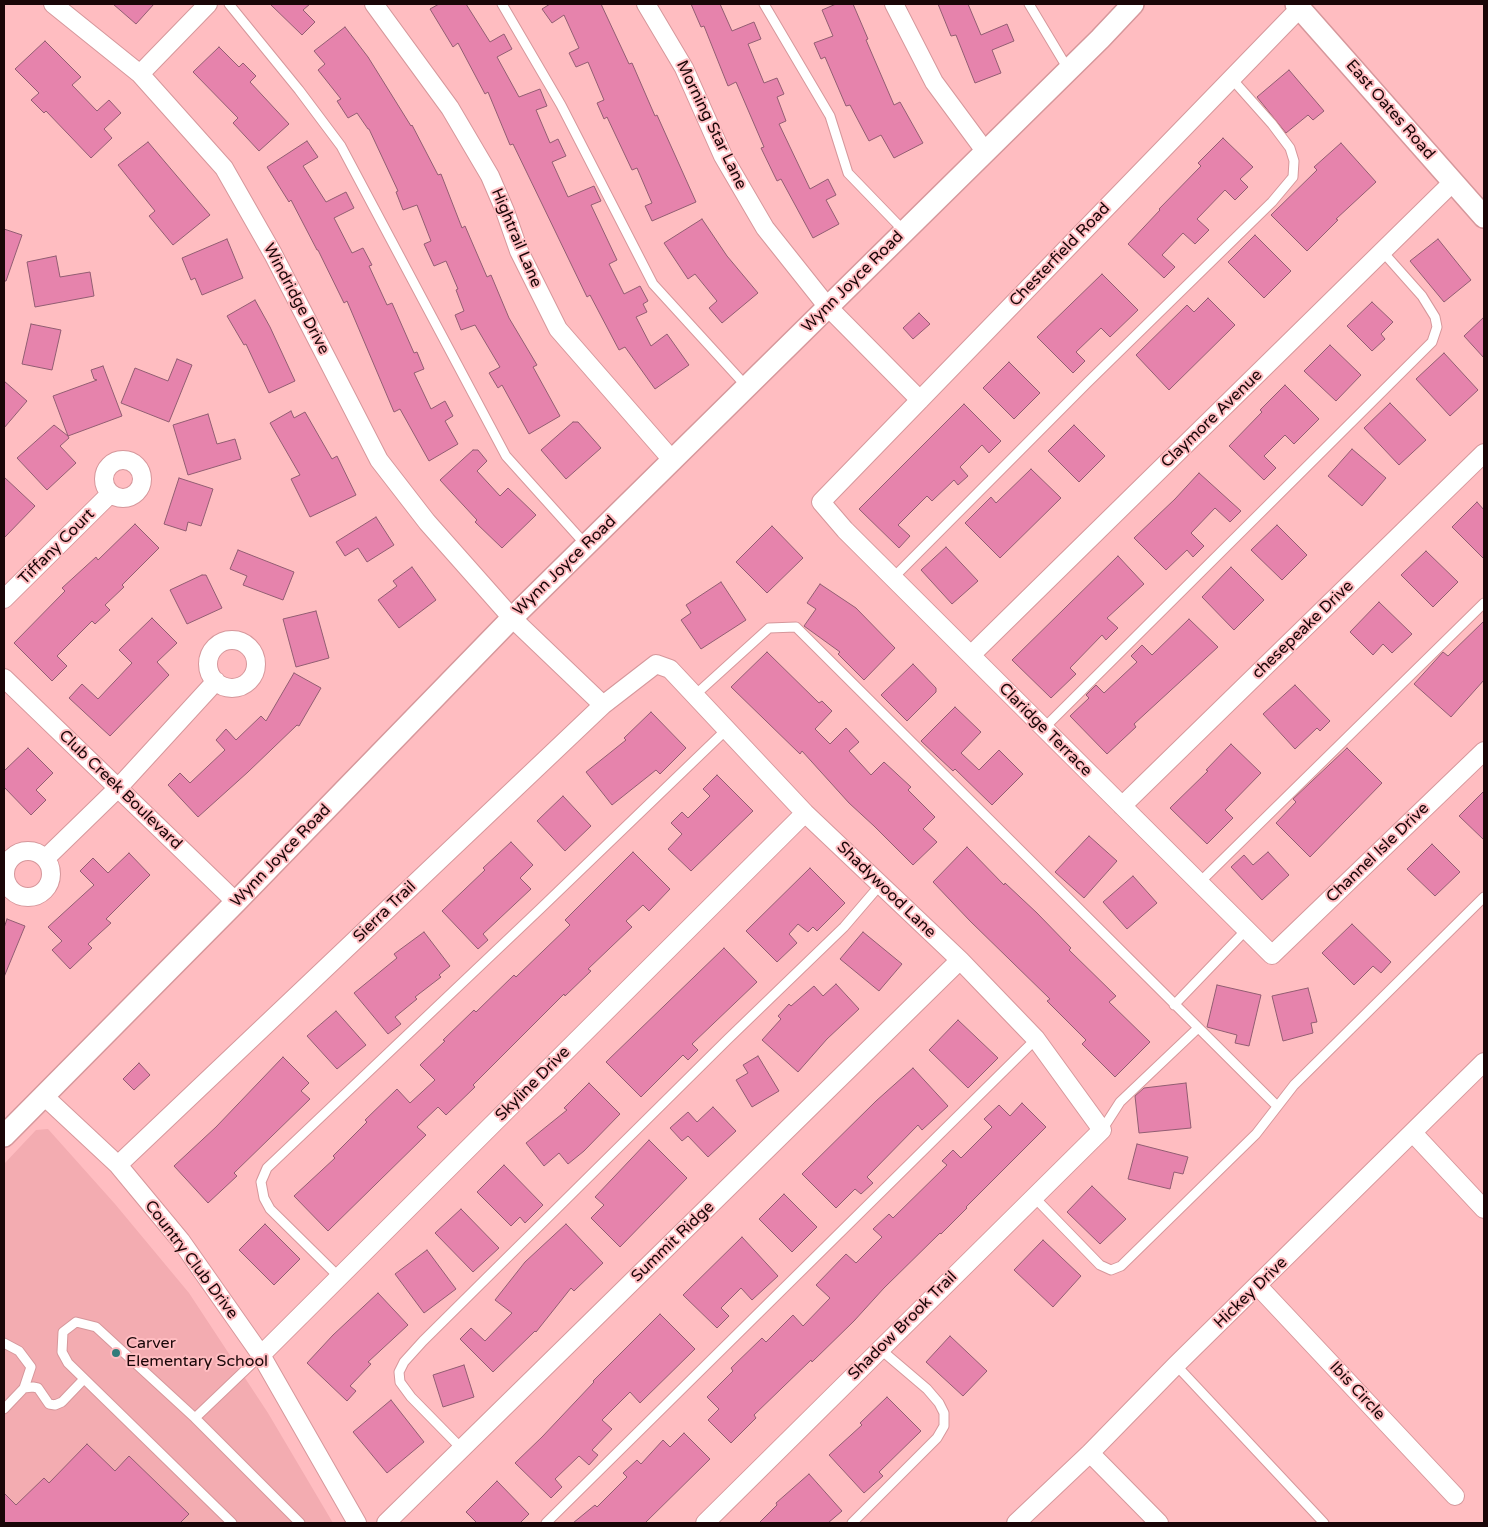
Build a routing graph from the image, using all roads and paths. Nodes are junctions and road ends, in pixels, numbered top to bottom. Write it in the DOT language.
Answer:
graph roads {
  1 [pos="53,4"];
  2 [pos="208,4"];
  3 [pos="229,4"];
  4 [pos="374,4"];
  5 [pos="502,4"];
  6 [pos="646,4"];
  7 [pos="764,4"];
  8 [pos="894,4"];
  9 [pos="1029,4"];
  10 [pos="1133,4"];
  11 [pos="1298,6"];
  12 [pos="1068,69"];
  13 [pos="140,74"];
  14 [pos="1232,78"];
  15 [pos="985,151"];
  16 [pos="1453,182"];
  17 [pos="1484,218"];
  18 [pos="904,231"];
  19 [pos="1382,251"];
  20 [pos="827,306"];
  21 [pos="747,387"];
  22 [pos="920,400"];
  23 [pos="1484,453"];
  24 [pos="673,461"];
  25 [pos="110,494"];
  26 [pos="821,502"];
  27 [pos="586,545"];
  28 [pos="893,578"];
  29 [pos="4,599"];
  30 [pos="1484,603"];
  31 [pos="512,618"];
  32 [pos="971,655"];
  33 [pos="656,664"];
  34 [pos="4,678"];
  35 [pos="216,681"];
  36 [pos="694,696"];
  37 [pos="603,705"];
  38 [pos="1044,728"];
  39 [pos="726,730"];
  40 [pos="1484,751"];
  41 [pos="118,788"];
  42 [pos="1122,806"];
  43 [pos="805,813"];
  44 [pos="46,858"];
  45 [pos="1199,883"];
  46 [pos="880,885"];
  47 [pos="1484,897"];
  48 [pos="236,902"];
  49 [pos="1246,930"];
  50 [pos="1272,955"];
  51 [pos="960,960"];
  52 [pos="1174,1004"];
  53 [pos="1198,1028"];
  54 [pos="1036,1039"];
  55 [pos="1484,1062"];
  56 [pos="44,1096"];
  57 [pos="1276,1106"];
  58 [pos="1102,1130"];
  59 [pos="1413,1133"];
  60 [pos="4,1136"];
  61 [pos="118,1166"];
  62 [pos="1034,1197"];
  63 [pos="1484,1210"];
  64 [pos="339,1277"];
  65 [pos="1258,1286"];
  66 [pos="4,1344"];
  67 [pos="880,1349"];
  68 [pos="261,1355"];
  69 [pos="1176,1365"];
  70 [pos="84,1379"];
  71 [pos="24,1388"];
  72 [pos="4,1409"];
  73 [pos="195,1418"];
  74 [pos="462,1449"];
  75 [pos="1090,1453"];
  76 [pos="1455,1496"];
  77 [pos="232,1523"];
  78 [pos="300,1523"];
  79 [pos="357,1523"];
  80 [pos="386,1523"];
  81 [pos="546,1523"];
  82 [pos="705,1523"];
  83 [pos="852,1523"];
  84 [pos="1016,1523"];
  85 [pos="1159,1523"];
  86 [pos="1324,1523"];
  1 -- 13 [label="street, Windridge Drive"];
  2 -- 13 [label="street"];
  3 -- 27 [label="lane"];
  4 -- 24 [label="street, Hightrail Lane"];
  5 -- 21 [label="lane"];
  6 -- 20 [label="street, Morning Star Lane"];
  7 -- 18 [label="lane"];
  8 -- 15 [label="street"];
  9 -- 12 [label="lane"];
  10 -- 12 [label="street, Wynn Joyce Road"];
  11 -- 14 [label="street, Chesterfield Road"];
  11 -- 16 [label="street, East Oates Road"];
  12 -- 15 [label="street, Wynn Joyce Road"];
  13 -- 31 [label="street, Windridge Drive"];
  14 -- 22 [label="street, Chesterfield Road"];
  14 -- 28 [label="lane"];
  15 -- 18 [label="street, Wynn Joyce Road"];
  16 -- 17 [label="street, East Oates Road"];
  16 -- 19 [label="street, Claymore Avenue"];
  18 -- 20 [label="street, Wynn Joyce Road"];
  19 -- 32 [label="street, Claymore Avenue"];
  19 -- 38 [label="lane"];
  20 -- 21 [label="street, Wynn Joyce Road"];
  20 -- 22 [label="street, Morning Star Lane"];
  21 -- 24 [label="street, Wynn Joyce Road"];
  22 -- 26 [label="street, Chesterfield Road"];
  23 -- 42 [label="street, chesepeake Drive"];
  24 -- 27 [label="street, Wynn Joyce Road"];
  25 -- 29 [label="street, Tiffany Court"];
  26 -- 28 [label="street, Claridge Terrace"];
  27 -- 31 [label="street, Wynn Joyce Road"];
  28 -- 32 [label="street, Claridge Terrace"];
  30 -- 45 [label="lane"];
  31 -- 37 [label="street, Windridge Drive"];
  31 -- 48 [label="street, Wynn Joyce Road"];
  32 -- 38 [label="street, Claridge Terrace"];
  33 -- 36 [label="street, Shadywood Lane"];
  33 -- 37 [label="street, Sierra Trail"];
  34 -- 41 [label="street, Club Creek Boulevard"];
  35 -- 41 [label="street"];
  36 -- 39 [label="street, Shadywood Lane"];
  36 -- 52 [label="lane"];
  37 -- 61 [label="street, Sierra Trail"];
  38 -- 42 [label="street, Claridge Terrace"];
  39 -- 43 [label="street, Shadywood Lane"];
  39 -- 64 [label="lane"];
  40 -- 50 [label="street, Channel Isle Drive"];
  41 -- 44 [label="street"];
  41 -- 48 [label="street, Club Creek Boulevard"];
  42 -- 45 [label="street, Claridge Terrace"];
  43 -- 46 [label="street, Shadywood Lane"];
  43 -- 64 [label="street, Skyline Drive"];
  45 -- 49 [label="street, Claridge Terrace"];
  46 -- 51 [label="street, Shadywood Lane"];
  46 -- 74 [label="lane"];
  47 -- 57 [label="lane"];
  48 -- 56 [label="street, Wynn Joyce Road"];
  49 -- 50 [label="street, Claridge Terrace"];
  49 -- 52 [label="lane"];
  51 -- 54 [label="street, Shadywood Lane"];
  51 -- 74 [label="street, Summit Ridge"];
  52 -- 53 [label="lane"];
  53 -- 57 [label="lane"];
  53 -- 58 [label="lane"];
  54 -- 58 [label="street, Shadywood Lane"];
  54 -- 81 [label="lane"];
  55 -- 59 [label="street, Hickey Drive"];
  56 -- 60 [label="street, Wynn Joyce Road"];
  56 -- 61 [label="street, Country Club Drive"];
  57 -- 62 [label="lane"];
  58 -- 62 [label="street, Shadow Brook Trail"];
  59 -- 63 [label="street"];
  59 -- 65 [label="street, Hickey Drive"];
  61 -- 68 [label="street, Country Club Drive"];
  62 -- 67 [label="street, Shadow Brook Trail"];
  64 -- 68 [label="street, Skyline Drive"];
  65 -- 69 [label="street, Hickey Drive"];
  65 -- 76 [label="street, Ibis Circle"];
  66 -- 71 [label="lane"];
  67 -- 82 [label="street, Shadow Brook Trail"];
  67 -- 83 [label="lane"];
  68 -- 73 [label="lane"];
  68 -- 79 [label="street, Country Club Drive"];
  69 -- 75 [label="street, Hickey Drive"];
  69 -- 86 [label="lane"];
  70 -- 71 [label="lane"];
  70 -- 73 [label="lane"];
  70 -- 77 [label="lane"];
  71 -- 72 [label="lane"];
  73 -- 78 [label="lane"];
  74 -- 80 [label="street, Summit Ridge"];
  75 -- 84 [label="street, Hickey Drive"];
  75 -- 85 [label="street"];
}
